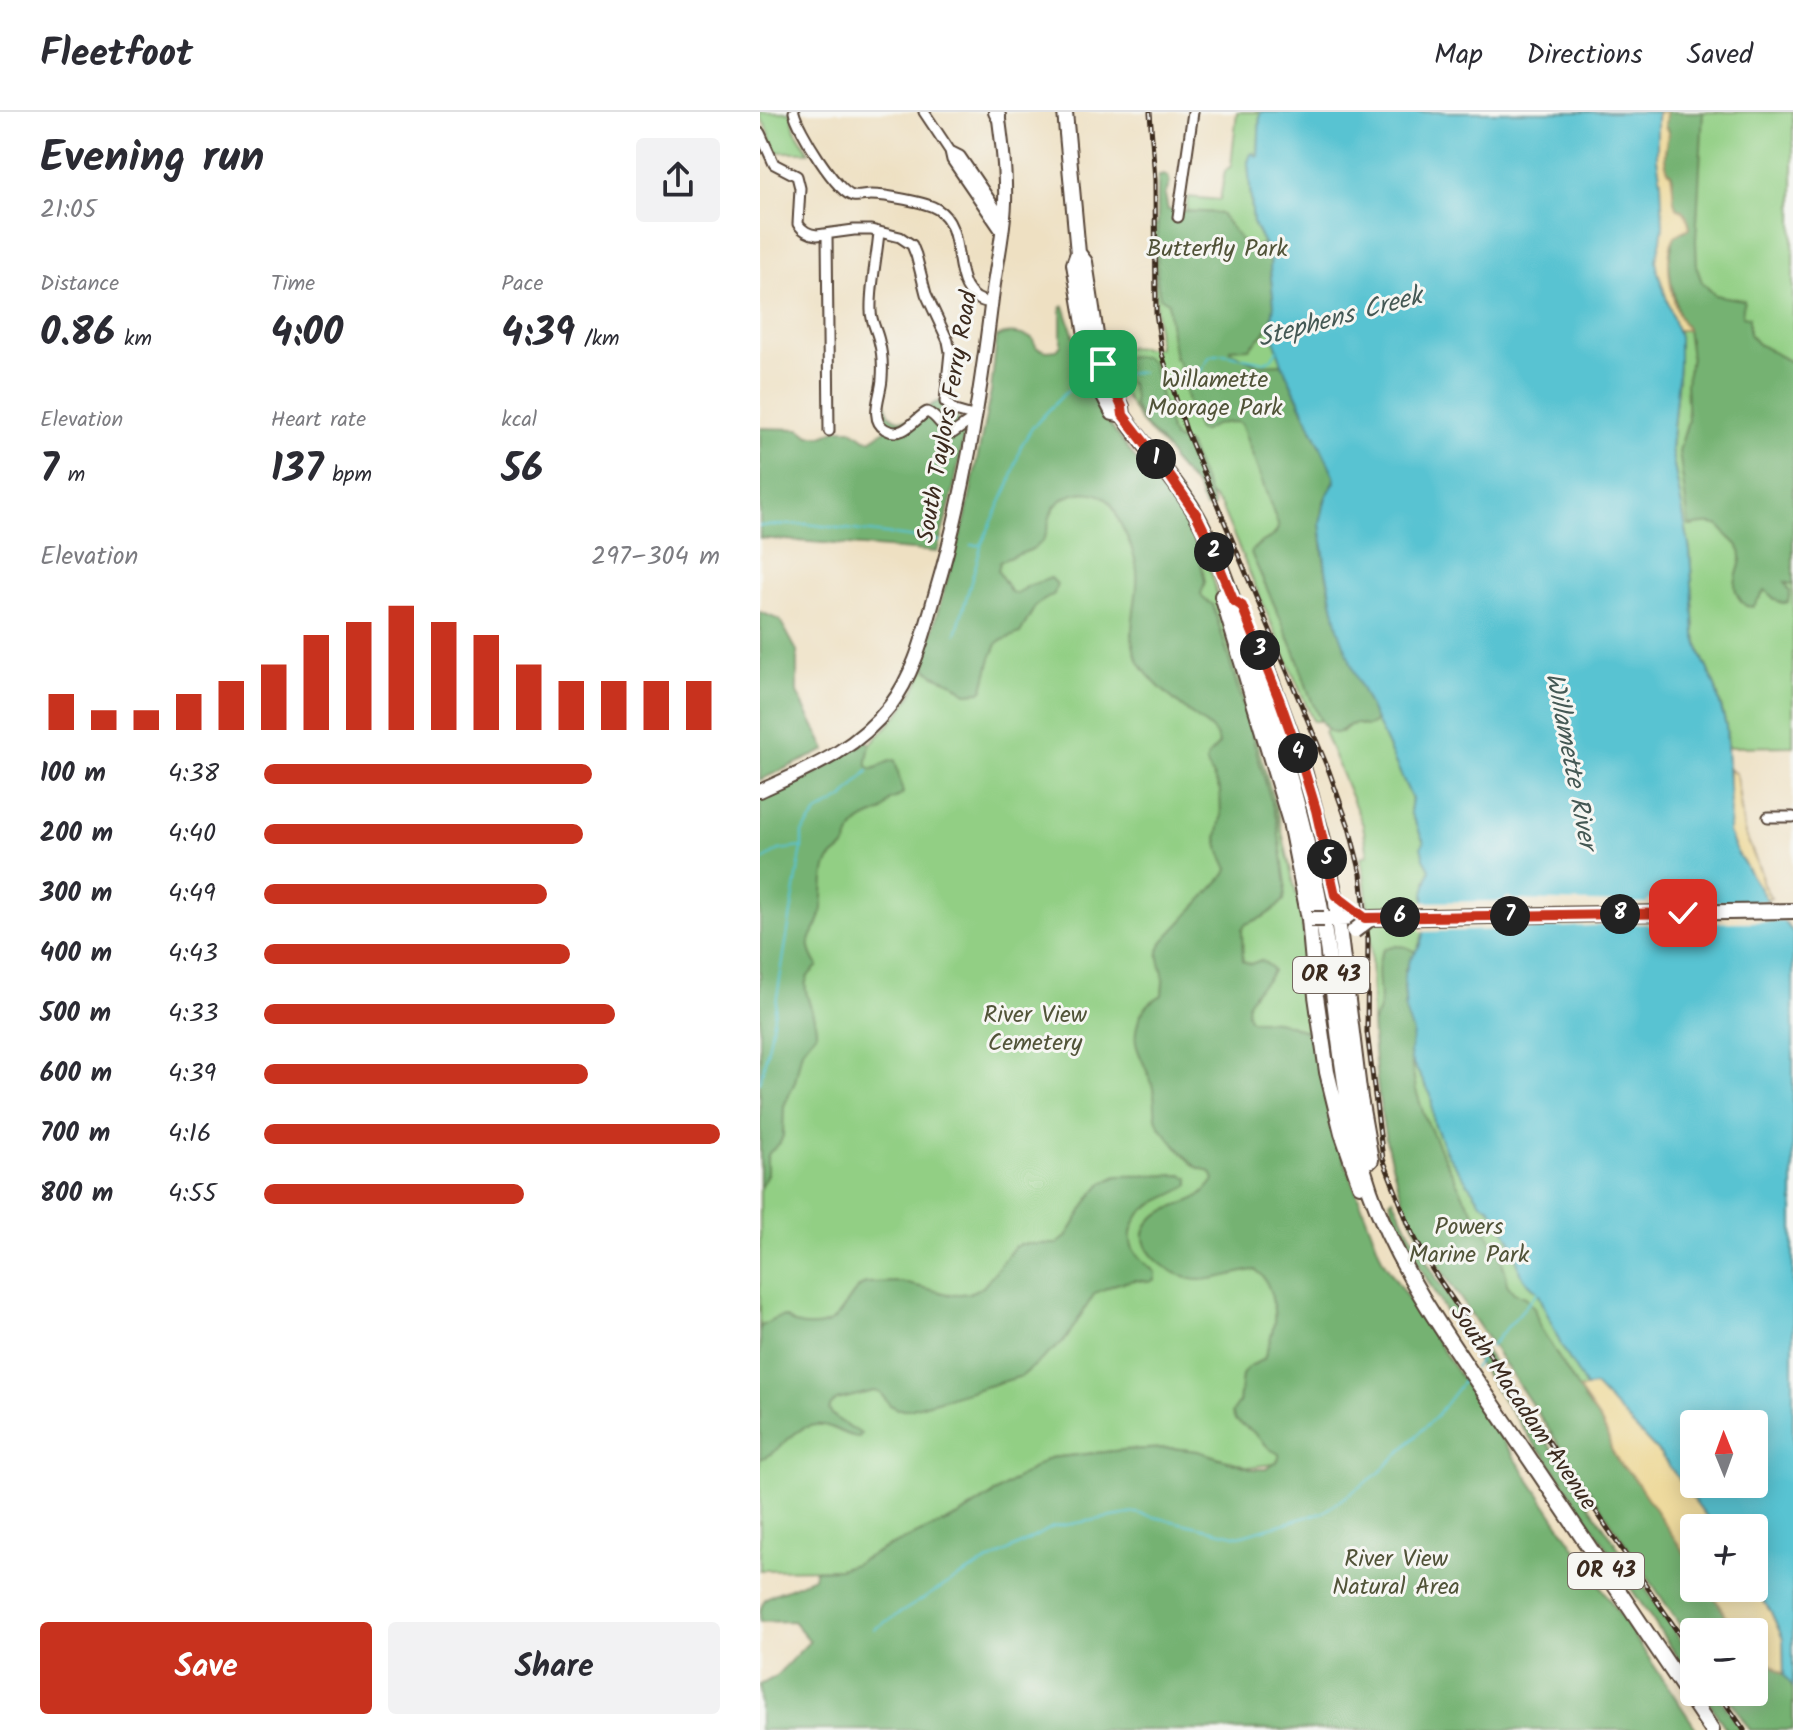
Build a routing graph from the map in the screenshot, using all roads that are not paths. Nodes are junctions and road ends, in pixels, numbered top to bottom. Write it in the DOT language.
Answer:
graph roads {
  1 [pos="794,112"];
  2 [pos="924,112"];
  3 [pos="1065,112"];
  4 [pos="1193,112"];
  5 [pos="997,113"];
  6 [pos="760,133"];
  7 [pos="1178,217"];
  8 [pos="1002,226"];
  9 [pos="879,232"];
  10 [pos="827,234"];
  11 [pos="992,303"];
  12 [pos="976,417"];
  13 [pos="829,431"];
  14 [pos="1217,560"];
  15 [pos="1233,600"];
  16 [pos="760,791"];
  17 [pos="1768,817"];
  18 [pos="1793,817"];
  19 [pos="1335,895"];
  20 [pos="1793,911"];
  21 [pos="1337,918"];
  22 [pos="1368,918"];
  23 [pos="1310,919"];
  24 [pos="1343,952"];
  25 [pos="1387,1234"];
  26 [pos="1712,1730"];
  1 -- 11 [label="street"];
  2 -- 8 [label="street"];
  3 -- 14 [label="main road, South Macadam Avenue / OR 43"];
  4 -- 7 [label="street"];
  5 -- 8 [label="main road, South Taylors Ferry Road"];
  6 -- 10 [label="street"];
  8 -- 11 [label="main road, South Taylors Ferry Road"];
  9 -- 10 [label="street"];
  9 -- 12 [label="street"];
  9 -- 12 [label="street"];
  10 -- 13 [label="street"];
  11 -- 12 [label="main road, South Taylors Ferry Road"];
  12 -- 16 [label="main road, South Taylors Ferry Road"];
  14 -- 15 [label="main road, South Macadam Avenue / OR 43"];
  14 -- 23 [label="main road"];
  15 -- 19 [label="main road"];
  15 -- 25 [label="main road, South Macadam Avenue / OR 43"];
  17 -- 18 [label="street"];
  19 -- 21 [label="main road"];
  19 -- 22 [label="main road"];
  20 -- 22 [label="main road"];
  21 -- 22 [label="main road"];
  21 -- 23 [label="main road, bridge"];
  21 -- 24 [label="main road"];
  22 -- 24 [label="main road, bridge"];
  23 -- 25 [label="main road"];
  24 -- 25 [label="main road"];
  25 -- 26 [label="main road, South Macadam Avenue / OR 43"];
}
